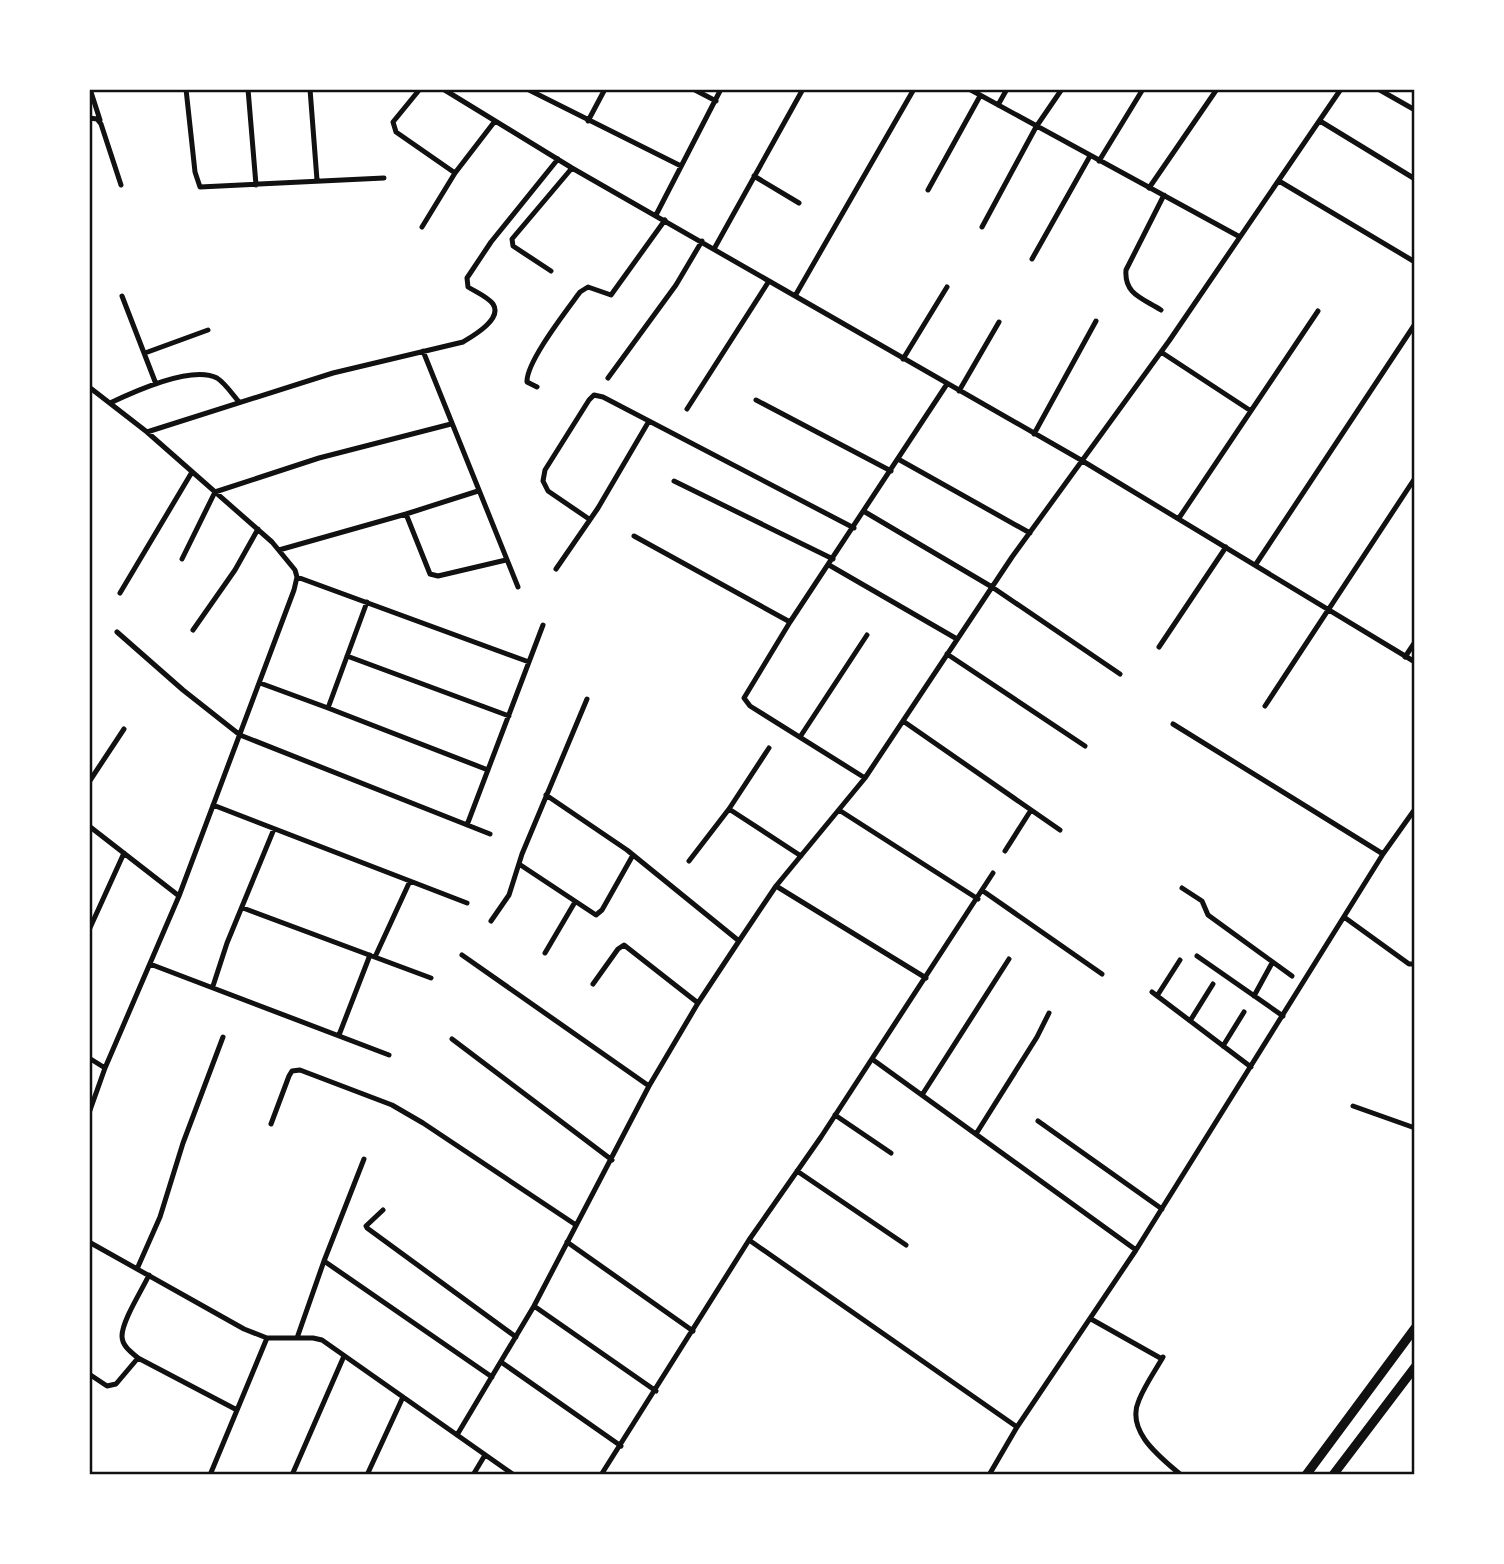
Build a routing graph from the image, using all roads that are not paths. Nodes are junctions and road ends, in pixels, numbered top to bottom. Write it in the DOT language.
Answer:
graph roads {
  1 [pos="90,89"];
  2 [pos="186,89"];
  3 [pos="248,89"];
  4 [pos="310,89"];
  5 [pos="420,89"];
  6 [pos="443,89"];
  7 [pos="527,89"];
  8 [pos="605,89"];
  9 [pos="693,89"];
  10 [pos="722,89"];
  11 [pos="803,89"];
  12 [pos="914,89"];
  13 [pos="969,89"];
  14 [pos="1007,89"];
  15 [pos="1062,89"];
  16 [pos="1143,89"];
  17 [pos="1217,89"];
  18 [pos="1341,89"];
  19 [pos="1378,89"];
  20 [pos="981,96"];
  21 [pos="716,101"];
  22 [pos="998,105"];
  23 [pos="1415,110"];
  24 [pos="89,118"];
  25 [pos="495,121"];
  26 [pos="588,121"];
  27 [pos="1320,121"];
  28 [pos="101,124"];
  29 [pos="1036,127"];
  30 [pos="1090,156"];
  31 [pos="558,159"];
  32 [pos="1099,161"];
  33 [pos="681,166"];
  34 [pos="572,168"];
  35 [pos="455,173"];
  36 [pos="754,176"];
  37 [pos="384,178"];
  38 [pos="1415,179"];
  39 [pos="317,180"];
  40 [pos="1279,181"];
  41 [pos="121,185"];
  42 [pos="256,185"];
  43 [pos="1149,188"];
  44 [pos="928,190"];
  45 [pos="1164,195"];
  46 [pos="799,203"];
  47 [pos="656,215"];
  48 [pos="665,220"];
  49 [pos="422,227"];
  50 [pos="982,227"];
  51 [pos="1240,237"];
  52 [pos="702,241"];
  53 [pos="714,249"];
  54 [pos="1032,259"];
  55 [pos="1415,262"];
  56 [pos="551,271"];
  57 [pos="769,281"];
  58 [pos="947,287"];
  59 [pos="122,296"];
  60 [pos="795,296"];
  61 [pos="1161,310"];
  62 [pos="1318,311"];
  63 [pos="1096,321"];
  64 [pos="999,322"];
  65 [pos="1415,324"];
  66 [pos="208,330"];
  67 [pos="423,351"];
  68 [pos="1161,352"];
  69 [pos="145,353"];
  70 [pos="904,359"];
  71 [pos="608,378"];
  72 [pos="156,384"];
  73 [pos="947,384"];
  74 [pos="89,387"];
  75 [pos="537,387"];
  76 [pos="959,391"];
  77 [pos="756,400"];
  78 [pos="239,402"];
  79 [pos="110,403"];
  80 [pos="687,409"];
  81 [pos="1251,411"];
  82 [pos="649,421"];
  83 [pos="451,424"];
  84 [pos="147,432"];
  85 [pos="1034,434"];
  86 [pos="898,459"];
  87 [pos="1081,460"];
  88 [pos="891,471"];
  89 [pos="192,472"];
  90 [pos="1415,478"];
  91 [pos="674,481"];
  92 [pos="478,491"];
  93 [pos="215,492"];
  94 [pos="864,512"];
  95 [pos="405,514"];
  96 [pos="1179,518"];
  97 [pos="589,519"];
  98 [pos="854,528"];
  99 [pos="258,529"];
  100 [pos="1030,533"];
  101 [pos="634,536"];
  102 [pos="1226,547"];
  103 [pos="279,550"];
  104 [pos="182,559"];
  105 [pos="506,559"];
  106 [pos="831,562"];
  107 [pos="1256,564"];
  108 [pos="556,569"];
  109 [pos="297,577"];
  110 [pos="517,587"];
  111 [pos="992,587"];
  112 [pos="120,593"];
  113 [pos="367,602"];
  114 [pos="1327,611"];
  115 [pos="790,622"];
  116 [pos="543,625"];
  117 [pos="193,631"];
  118 [pos="117,632"];
  119 [pos="867,635"];
  120 [pos="957,639"];
  121 [pos="1415,642"];
  122 [pos="1159,647"];
  123 [pos="947,654"];
  124 [pos="347,656"];
  125 [pos="1405,657"];
  126 [pos="529,662"];
  127 [pos="1415,662"];
  128 [pos="1120,674"];
  129 [pos="260,682"];
  130 [pos="587,699"];
  131 [pos="1265,706"];
  132 [pos="328,708"];
  133 [pos="509,716"];
  134 [pos="903,720"];
  135 [pos="1174,724"];
  136 [pos="124,729"];
  137 [pos="240,736"];
  138 [pos="800,737"];
  139 [pos="1085,746"];
  140 [pos="769,748"];
  141 [pos="488,770"];
  142 [pos="865,778"];
  143 [pos="89,782"];
  144 [pos="546,794"];
  145 [pos="213,805"];
  146 [pos="729,808"];
  147 [pos="1415,809"];
  148 [pos="838,810"];
  149 [pos="1031,810"];
  150 [pos="89,825"];
  151 [pos="467,825"];
  152 [pos="274,829"];
  153 [pos="1060,830"];
  154 [pos="490,834"];
  155 [pos="1005,851"];
  156 [pos="124,853"];
  157 [pos="633,855"];
  158 [pos="1383,855"];
  159 [pos="801,856"];
  160 [pos="689,862"];
  161 [pos="519,864"];
  162 [pos="993,873"];
  163 [pos="410,881"];
  164 [pos="776,886"];
  165 [pos="1182,888"];
  166 [pos="983,891"];
  167 [pos="178,896"];
  168 [pos="978,899"];
  169 [pos="575,902"];
  170 [pos="467,903"];
  171 [pos="243,908"];
  172 [pos="1345,917"];
  173 [pos="491,921"];
  174 [pos="89,930"];
  175 [pos="739,941"];
  176 [pos="545,953"];
  177 [pos="462,955"];
  178 [pos="372,956"];
  179 [pos="1197,956"];
  180 [pos="1009,959"];
  181 [pos="1180,960"];
  182 [pos="1272,963"];
  183 [pos="150,964"];
  184 [pos="1415,964"];
  185 [pos="1102,974"];
  186 [pos="1292,976"];
  187 [pos="431,978"];
  188 [pos="926,978"];
  189 [pos="593,984"];
  190 [pos="1213,984"];
  191 [pos="213,986"];
  192 [pos="1254,996"];
  193 [pos="698,1003"];
  194 [pos="1244,1012"];
  195 [pos="1049,1013"];
  196 [pos="1283,1016"];
  197 [pos="1190,1021"];
  198 [pos="339,1035"];
  199 [pos="223,1037"];
  200 [pos="452,1038"];
  201 [pos="1223,1046"];
  202 [pos="390,1055"];
  203 [pos="89,1058"];
  204 [pos="872,1059"];
  205 [pos="1251,1067"];
  206 [pos="105,1068"];
  207 [pos="649,1086"];
  208 [pos="922,1096"];
  209 [pos="1353,1106"];
  210 [pos="89,1113"];
  211 [pos="835,1115"];
  212 [pos="1038,1121"];
  213 [pos="271,1124"];
  214 [pos="1415,1128"];
  215 [pos="975,1134"];
  216 [pos="891,1153"];
  217 [pos="364,1159"];
  218 [pos="612,1160"];
  219 [pos="797,1171"];
  220 [pos="1162,1209"];
  221 [pos="383,1210"];
  222 [pos="576,1226"];
  223 [pos="750,1240"];
  224 [pos="89,1242"];
  225 [pos="567,1242"];
  226 [pos="906,1245"];
  227 [pos="1136,1250"];
  228 [pos="324,1261"];
  229 [pos="137,1269"];
  230 [pos="149,1275"];
  231 [pos="534,1306"];
  232 [pos="1091,1319"];
  233 [pos="1415,1328"];
  234 [pos="693,1331"];
  235 [pos="516,1337"];
  236 [pos="267,1338"];
  237 [pos="297,1338"];
  238 [pos="344,1356"];
  239 [pos="138,1358"];
  240 [pos="501,1362"];
  241 [pos="1415,1367"];
  242 [pos="89,1374"];
  243 [pos="492,1377"];
  244 [pos="656,1391"];
  245 [pos="403,1397"];
  246 [pos="237,1410"];
  247 [pos="1017,1427"];
  248 [pos="457,1435"];
  249 [pos="621,1446"];
  250 [pos="485,1455"];
  251 [pos="210,1475"];
  252 [pos="292,1475"];
  253 [pos="367,1475"];
  254 [pos="473,1475"];
  255 [pos="514,1475"];
  256 [pos="601,1475"];
  257 [pos="989,1475"];
  258 [pos="1181,1475"];
  259 [pos="1306,1475"];
  260 [pos="1333,1475"];
  1 -- 28 [label="street"];
  2 -- 42 [label="street"];
  3 -- 42 [label="street"];
  4 -- 39 [label="street"];
  5 -- 35 [label="street"];
  6 -- 25 [label="street"];
  7 -- 26 [label="street"];
  8 -- 26 [label="street"];
  9 -- 21 [label="street"];
  10 -- 21 [label="street"];
  11 -- 36 [label="street"];
  12 -- 60 [label="street"];
  13 -- 20 [label="street"];
  14 -- 22 [label="street"];
  15 -- 29 [label="street"];
  16 -- 32 [label="street"];
  17 -- 43 [label="street"];
  18 -- 27 [label="street"];
  19 -- 23 [label="street"];
  20 -- 22 [label="street"];
  20 -- 44 [label="street"];
  21 -- 33 [label="street"];
  22 -- 29 [label="street"];
  24 -- 28 [label="street"];
  25 -- 31 [label="street"];
  25 -- 35 [label="street"];
  26 -- 33 [label="street"];
  27 -- 38 [label="street"];
  27 -- 40 [label="street"];
  28 -- 41 [label="street"];
  29 -- 30 [label="street"];
  29 -- 50 [label="street"];
  30 -- 32 [label="street"];
  30 -- 54 [label="street"];
  31 -- 34 [label="street"];
  31 -- 67 [label="street"];
  32 -- 43 [label="street"];
  33 -- 47 [label="street"];
  34 -- 47 [label="street"];
  34 -- 56 [label="street"];
  35 -- 49 [label="street"];
  36 -- 46 [label="street"];
  36 -- 53 [label="street"];
  37 -- 39 [label="street"];
  39 -- 42 [label="street"];
  40 -- 51 [label="street"];
  40 -- 55 [label="street"];
  43 -- 45 [label="street"];
  45 -- 51 [label="street"];
  45 -- 61 [label="street"];
  47 -- 48 [label="street"];
  48 -- 52 [label="street"];
  48 -- 75 [label="street"];
  51 -- 68 [label="street"];
  52 -- 53 [label="street"];
  52 -- 71 [label="street"];
  53 -- 57 [label="street"];
  57 -- 60 [label="street"];
  57 -- 80 [label="street"];
  58 -- 70 [label="street"];
  59 -- 69 [label="street"];
  60 -- 70 [label="street"];
  62 -- 81 [label="street"];
  63 -- 85 [label="street"];
  64 -- 76 [label="street"];
  65 -- 107 [label="street"];
  66 -- 69 [label="street"];
  67 -- 78 [label="street"];
  67 -- 83 [label="street"];
  68 -- 81 [label="street"];
  68 -- 87 [label="street"];
  69 -- 72 [label="street"];
  70 -- 73 [label="street"];
  72 -- 78 [label="street"];
  72 -- 79 [label="street"];
  73 -- 76 [label="street"];
  73 -- 86 [label="street"];
  74 -- 79 [label="street"];
  76 -- 85 [label="street"];
  77 -- 88 [label="street"];
  78 -- 84 [label="street"];
  79 -- 84 [label="street"];
  81 -- 96 [label="street"];
  82 -- 97 [label="street"];
  82 -- 97 [label="street"];
  82 -- 98 [label="street"];
  83 -- 92 [label="street"];
  83 -- 93 [label="street"];
  84 -- 89 [label="street"];
  85 -- 87 [label="street"];
  86 -- 88 [label="street"];
  86 -- 100 [label="street"];
  87 -- 96 [label="street"];
  87 -- 100 [label="street"];
  88 -- 94 [label="street"];
  89 -- 93 [label="street"];
  89 -- 112 [label="street"];
  90 -- 114 [label="street"];
  91 -- 106 [label="street"];
  92 -- 95 [label="street"];
  92 -- 105 [label="street"];
  93 -- 99 [label="street"];
  93 -- 104 [label="street"];
  94 -- 98 [label="street"];
  94 -- 111 [label="street"];
  95 -- 103 [label="street"];
  95 -- 105 [label="street"];
  96 -- 102 [label="street"];
  97 -- 108 [label="street"];
  98 -- 106 [label="street"];
  99 -- 103 [label="street"];
  99 -- 117 [label="street"];
  100 -- 111 [label="street"];
  101 -- 115 [label="street"];
  102 -- 107 [label="street"];
  102 -- 122 [label="street"];
  103 -- 109 [label="street"];
  105 -- 110 [label="street"];
  106 -- 115 [label="street"];
  106 -- 120 [label="street"];
  107 -- 114 [label="street"];
  109 -- 113 [label="street"];
  109 -- 129 [label="street"];
  111 -- 120 [label="street"];
  111 -- 128 [label="street"];
  113 -- 124 [label="street"];
  113 -- 126 [label="street"];
  114 -- 125 [label="street"];
  114 -- 131 [label="street"];
  115 -- 138 [label="street"];
  116 -- 126 [label="street"];
  118 -- 137 [label="street"];
  119 -- 138 [label="street"];
  120 -- 123 [label="street"];
  121 -- 125 [label="street"];
  123 -- 134 [label="street"];
  123 -- 139 [label="street"];
  124 -- 132 [label="street"];
  124 -- 133 [label="street"];
  125 -- 127 [label="street"];
  126 -- 133 [label="street"];
  129 -- 132 [label="street"];
  129 -- 137 [label="street"];
  130 -- 144 [label="street"];
  132 -- 141 [label="street"];
  133 -- 141 [label="street"];
  134 -- 142 [label="street"];
  134 -- 149 [label="street"];
  135 -- 158 [label="street"];
  136 -- 143 [label="street"];
  137 -- 145 [label="street"];
  137 -- 151 [label="street"];
  138 -- 142 [label="street"];
  140 -- 146 [label="street"];
  141 -- 151 [label="street"];
  142 -- 148 [label="street"];
  144 -- 157 [label="street"];
  144 -- 161 [label="street"];
  145 -- 152 [label="street"];
  145 -- 167 [label="street"];
  146 -- 159 [label="street"];
  146 -- 160 [label="street"];
  147 -- 158 [label="street"];
  148 -- 159 [label="street"];
  148 -- 168 [label="street"];
  149 -- 153 [label="street"];
  149 -- 155 [label="street"];
  150 -- 156 [label="street"];
  151 -- 154 [label="street"];
  152 -- 163 [label="street"];
  152 -- 171 [label="street"];
  156 -- 167 [label="street"];
  156 -- 174 [label="street"];
  157 -- 169 [label="street"];
  157 -- 175 [label="street"];
  158 -- 172 [label="street"];
  159 -- 164 [label="street"];
  161 -- 169 [label="street"];
  161 -- 173 [label="street"];
  162 -- 166 [label="street"];
  163 -- 170 [label="street"];
  163 -- 178 [label="street"];
  164 -- 175 [label="street"];
  164 -- 188 [label="street"];
  165 -- 182 [label="street"];
  166 -- 168 [label="street"];
  166 -- 185 [label="street"];
  167 -- 183 [label="street"];
  168 -- 188 [label="street"];
  169 -- 176 [label="street"];
  171 -- 178 [label="street"];
  171 -- 191 [label="street"];
  172 -- 184 [label="street"];
  172 -- 196 [label="street"];
  175 -- 193 [label="street"];
  177 -- 207 [label="street"];
  178 -- 187 [label="street"];
  178 -- 198 [label="street"];
  179 -- 192 [label="street"];
  180 -- 208 [label="street"];
  181 -- 197 [label="street"];
  182 -- 186 [label="street"];
  182 -- 192 [label="street"];
  183 -- 191 [label="street"];
  183 -- 206 [label="street"];
  188 -- 204 [label="street"];
  189 -- 193 [label="street"];
  190 -- 197 [label="street"];
  191 -- 198 [label="street"];
  192 -- 196 [label="street"];
  193 -- 207 [label="street"];
  194 -- 201 [label="street"];
  195 -- 215 [label="street"];
  196 -- 205 [label="street"];
  197 -- 201 [label="street"];
  198 -- 202 [label="street"];
  199 -- 229 [label="street"];
  200 -- 218 [label="street"];
  201 -- 205 [label="street"];
  203 -- 206 [label="street"];
  204 -- 208 [label="street"];
  204 -- 211 [label="street"];
  205 -- 220 [label="street"];
  206 -- 210 [label="street"];
  207 -- 218 [label="street"];
  208 -- 215 [label="street"];
  209 -- 214 [label="street"];
  211 -- 216 [label="street"];
  211 -- 219 [label="street"];
  212 -- 220 [label="street"];
  213 -- 222 [label="street"];
  215 -- 227 [label="street"];
  217 -- 228 [label="street"];
  218 -- 222 [label="street"];
  219 -- 223 [label="street"];
  219 -- 226 [label="street"];
  220 -- 227 [label="street"];
  221 -- 235 [label="street"];
  222 -- 225 [label="street"];
  223 -- 234 [label="street"];
  223 -- 247 [label="street"];
  224 -- 229 [label="street"];
  225 -- 231 [label="street"];
  225 -- 234 [label="street"];
  227 -- 232 [label="street"];
  228 -- 237 [label="street"];
  228 -- 243 [label="street"];
  229 -- 230 [label="street"];
  230 -- 236 [label="street"];
  230 -- 239 [label="street"];
  231 -- 235 [label="street"];
  231 -- 244 [label="street"];
  232 -- 247 [label="street"];
  232 -- 258 [label="street"];
  233 -- 259 [label="highway"];
  234 -- 244 [label="street"];
  235 -- 240 [label="street"];
  236 -- 237 [label="street"];
  236 -- 246 [label="street"];
  237 -- 238 [label="street"];
  238 -- 245 [label="street"];
  238 -- 252 [label="street"];
  239 -- 242 [label="street"];
  239 -- 246 [label="street"];
  240 -- 243 [label="street"];
  240 -- 249 [label="street"];
  241 -- 260 [label="highway"];
  243 -- 248 [label="street"];
  244 -- 249 [label="street"];
  245 -- 248 [label="street"];
  245 -- 253 [label="street"];
  246 -- 251 [label="street"];
  247 -- 257 [label="street"];
  248 -- 250 [label="street"];
  249 -- 256 [label="street"];
  250 -- 254 [label="street"];
  250 -- 255 [label="street"];
}
